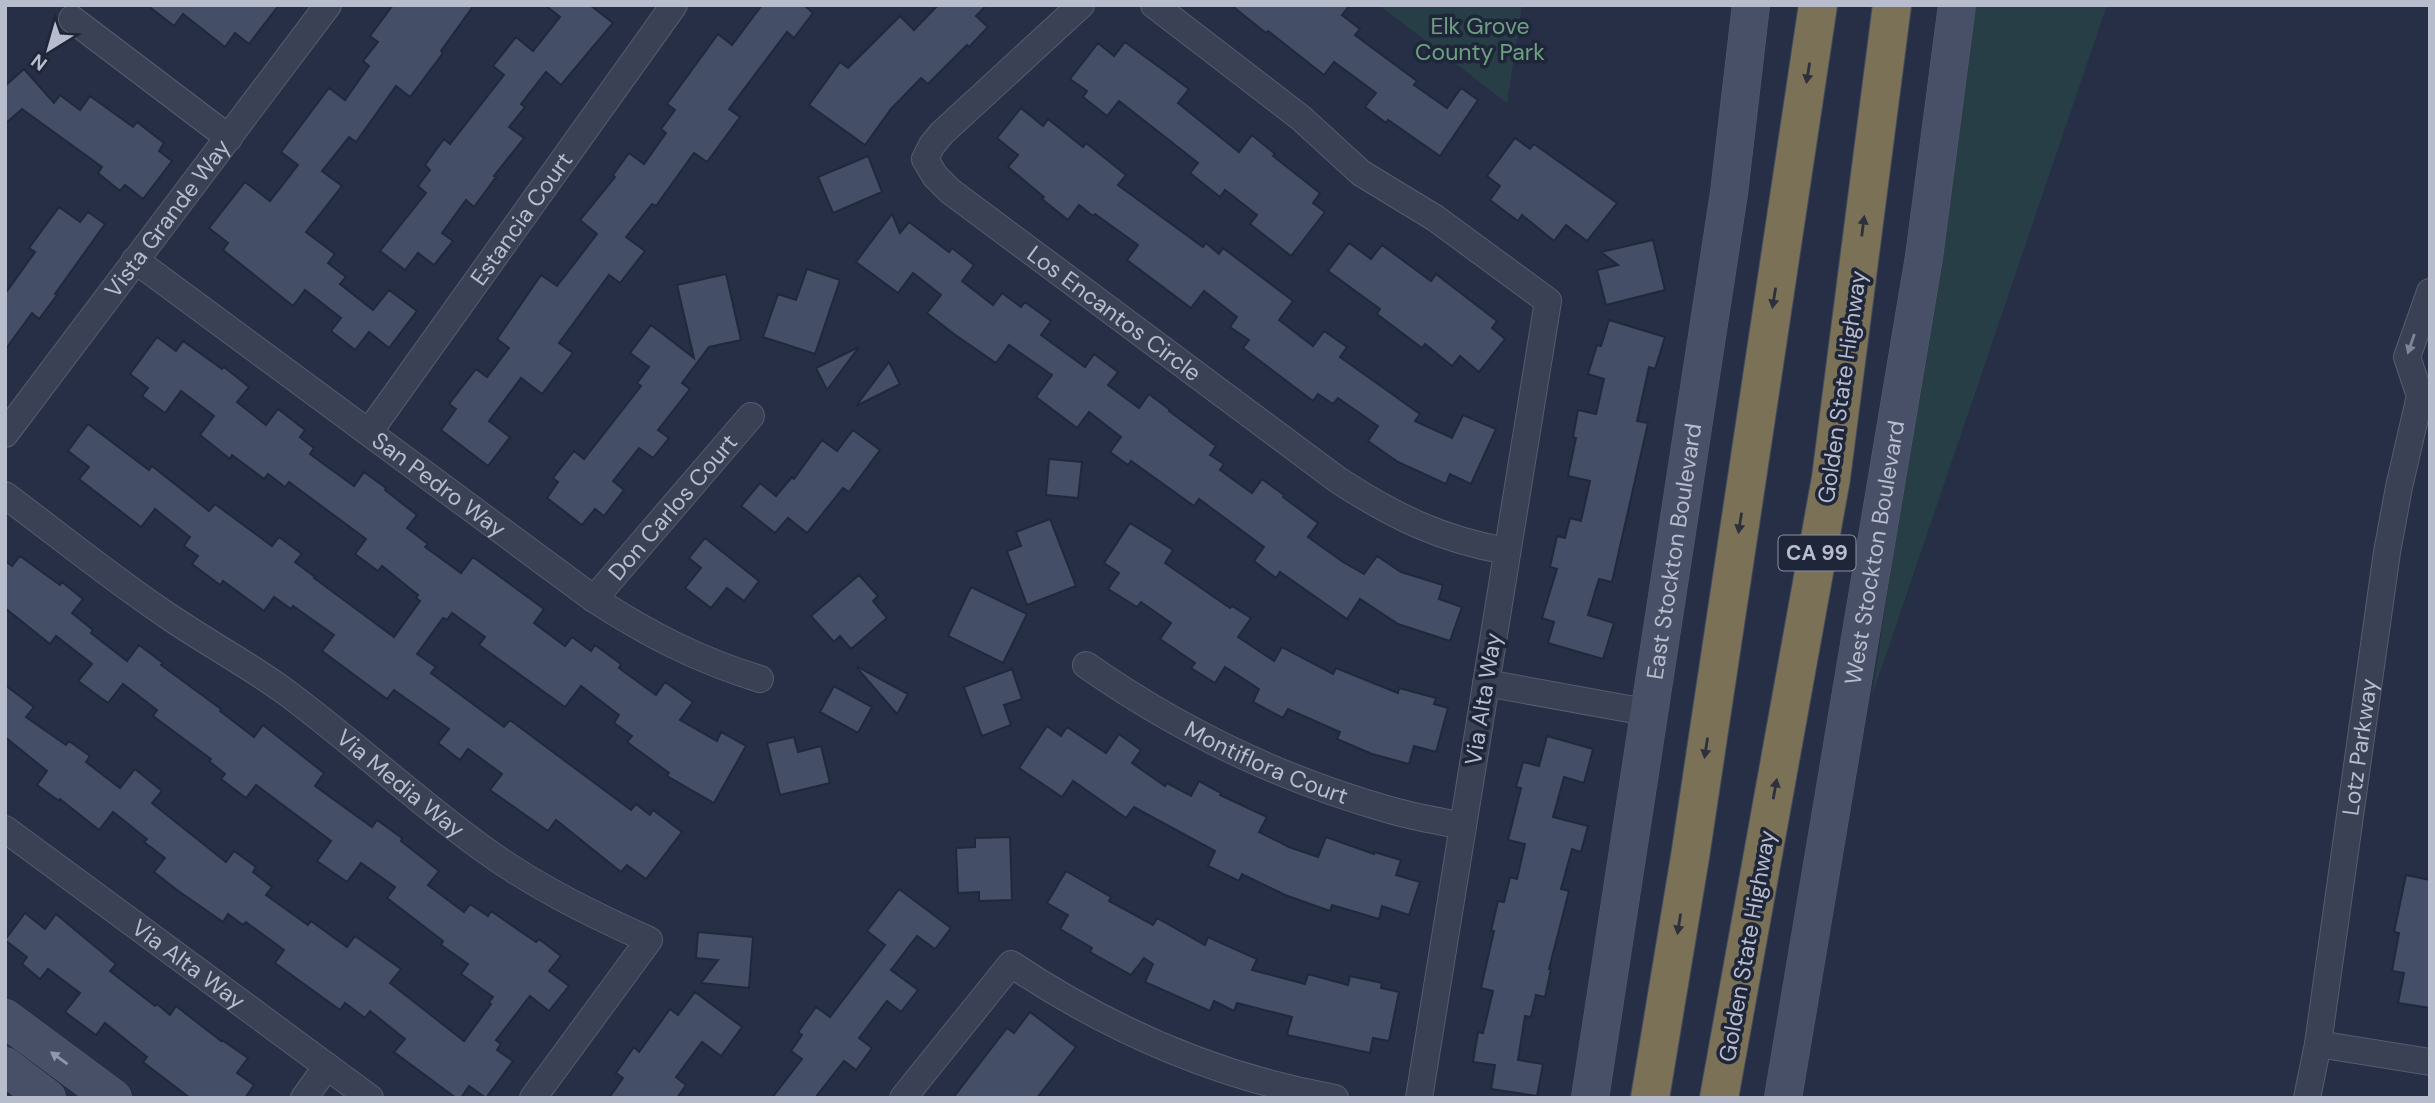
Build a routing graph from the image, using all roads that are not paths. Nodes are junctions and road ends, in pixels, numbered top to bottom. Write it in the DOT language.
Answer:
graph roads {
  1 [pos="328,5"];
  2 [pos="674,5"];
  3 [pos="1081,5"];
  4 [pos="1154,5"];
  5 [pos="1751,5"];
  6 [pos="1818,5"];
  7 [pos="1892,5"];
  8 [pos="1957,5"];
  9 [pos="72,19"];
  10 [pos="229,138"];
  11 [pos="135,260"];
  12 [pos="2430,292"];
  13 [pos="2425,392"];
  14 [pos="751,416"];
  15 [pos="369,432"];
  16 [pos="5,434"];
  17 [pos="5,495"];
  18 [pos="1507,551"];
  19 [pos="594,599"];
  20 [pos="1086,665"];
  21 [pos="760,678"];
  22 [pos="1486,683"];
  23 [pos="1651,713"];
  24 [pos="1463,826"];
  25 [pos="5,829"];
  26 [pos="5,1018"];
  27 [pos="2318,1044"];
  28 [pos="2430,1062"];
  29 [pos="5,1066"];
  30 [pos="327,1066"];
  31 [pos="47,1098"];
  32 [pos="113,1098"];
  33 [pos="304,1098"];
  34 [pos="370,1098"];
  35 [pos="533,1098"];
  36 [pos="903,1098"];
  37 [pos="1335,1098"];
  38 [pos="1419,1098"];
  39 [pos="1590,1098"];
  40 [pos="1650,1098"];
  41 [pos="1719,1098"];
  42 [pos="1783,1098"];
  43 [pos="2307,1098"];
  1 -- 10 [label="street, Vista Grande Way"];
  2 -- 15 [label="street, Estancia Court"];
  3 -- 18 [label="street, Los Encantos Circle"];
  4 -- 18 [label="street, Via Alta Way"];
  5 -- 23 [label="street, East Stockton Boulevard"];
  6 -- 40 [label="highway, one-way"];
  41 -- 7 [label="highway, Golden State Highway / CA 99, one-way"];
  8 -- 42 [label="street, West Stockton Boulevard"];
  9 -- 10 [label="street"];
  10 -- 11 [label="street, Vista Grande Way"];
  11 -- 15 [label="street, San Pedro Way"];
  11 -- 16 [label="street, Vista Grande Way"];
  12 -- 13 [label="street, Lotz Parkway, one-way"];
  13 -- 27 [label="street, Lotz Parkway"];
  14 -- 19 [label="street, Don Carlos Court"];
  15 -- 19 [label="street, San Pedro Way"];
  17 -- 35 [label="street, Via Media Way"];
  18 -- 22 [label="street, Via Alta Way"];
  19 -- 21 [label="street, San Pedro Way"];
  20 -- 24 [label="street, Montiflora Court"];
  22 -- 23 [label="street"];
  22 -- 24 [label="street, Via Alta Way"];
  23 -- 39 [label="street, East Stockton Boulevard"];
  24 -- 38 [label="street, Via Alta Way"];
  25 -- 30 [label="street, Via Alta Way"];
  32 -- 26 [label="street, one-way"];
  27 -- 28 [label="street"];
  27 -- 43 [label="street, Lotz Parkway"];
  29 -- 31 [label="street"];
  30 -- 33 [label="street"];
  30 -- 34 [label="street, Via Alta Way"];
  36 -- 37 [label="street"];
}
